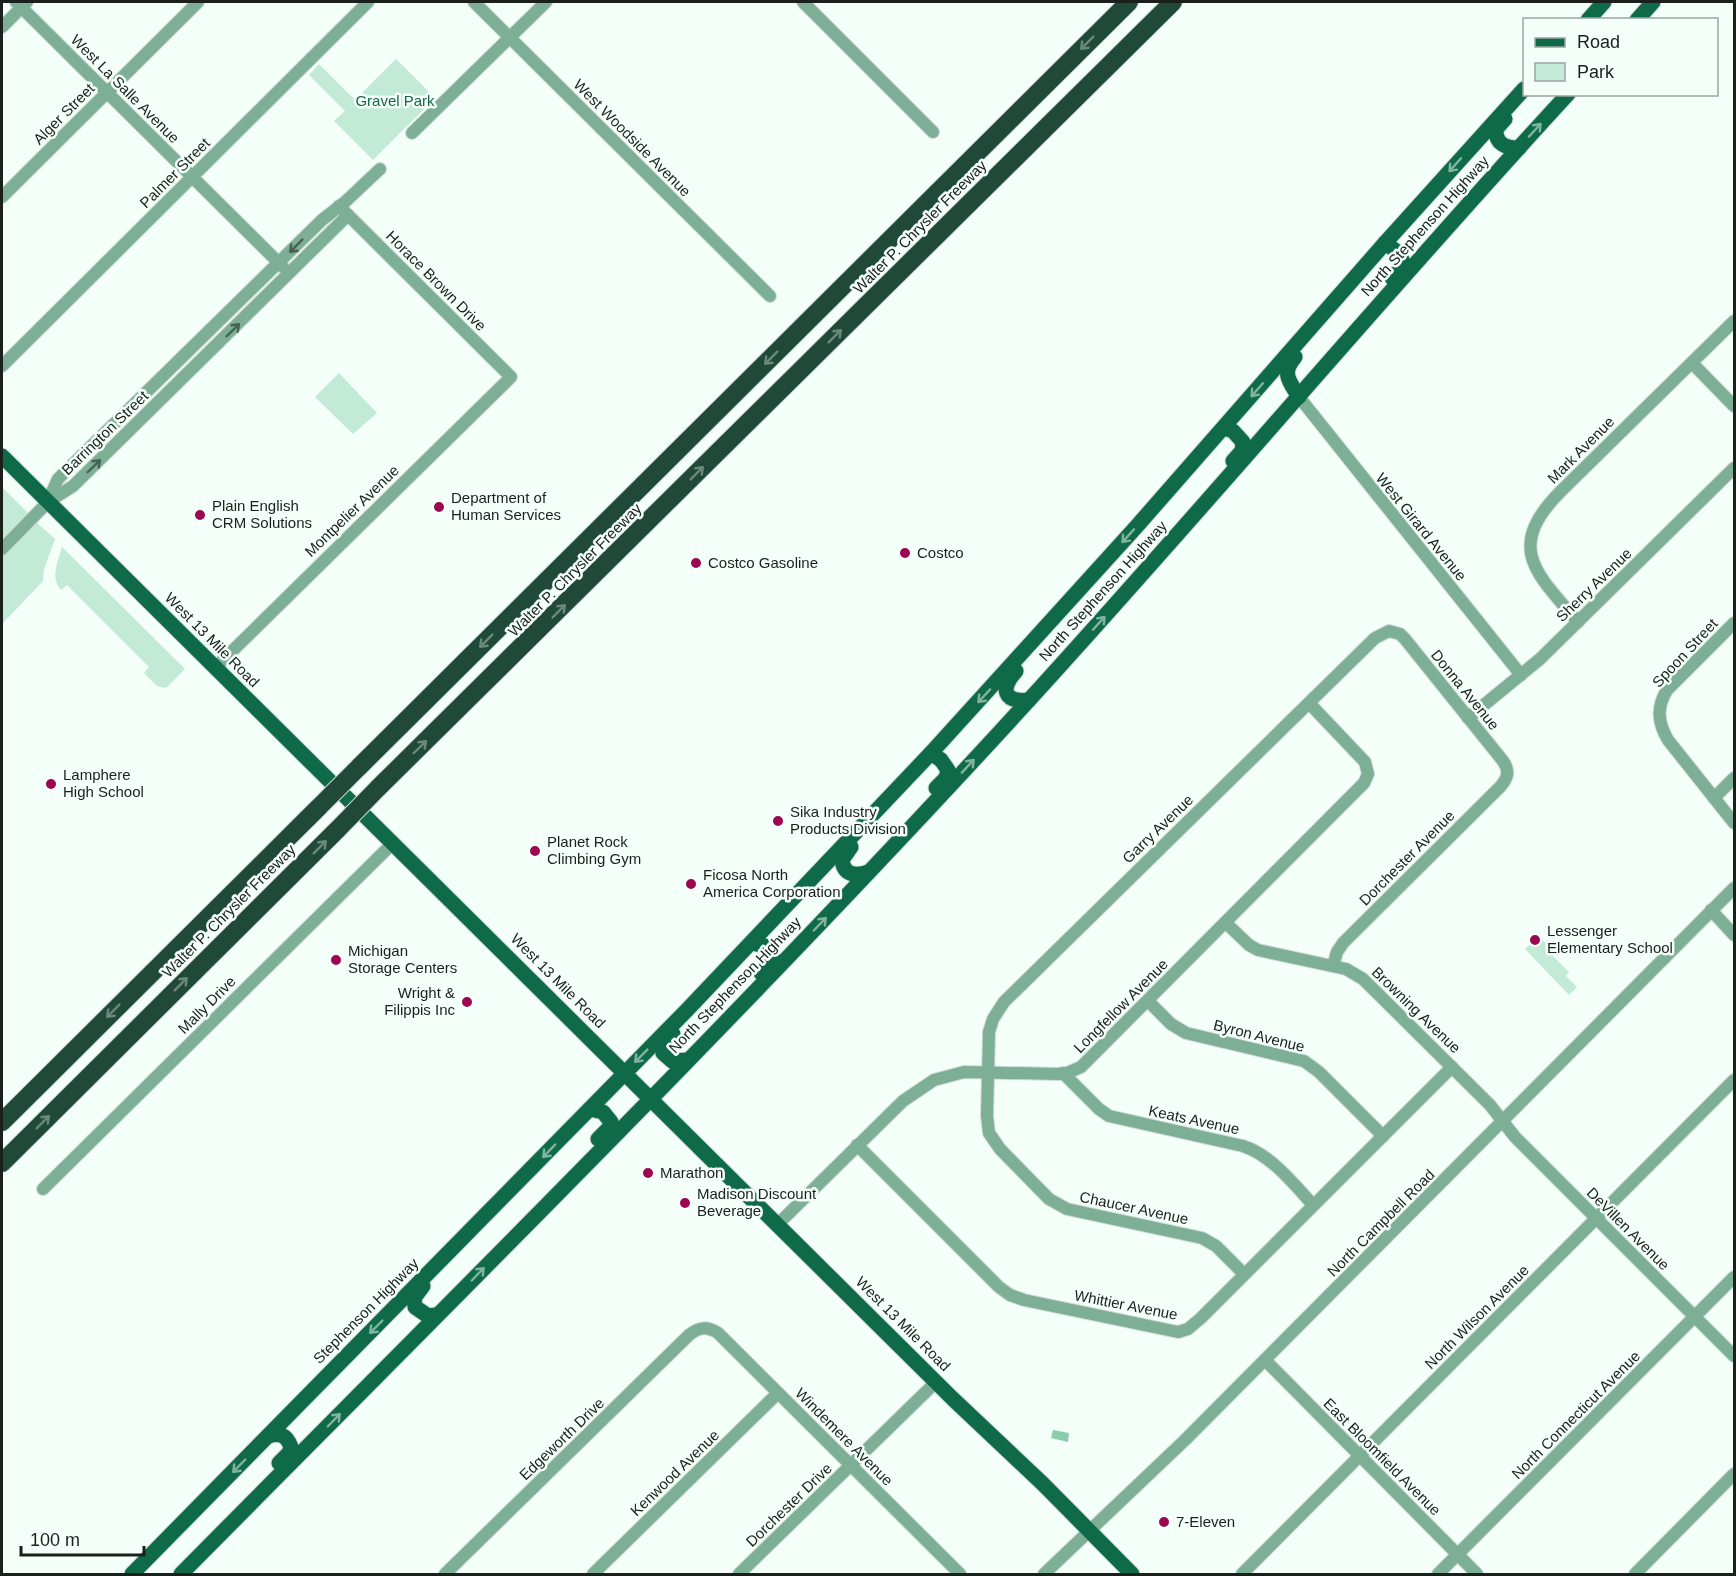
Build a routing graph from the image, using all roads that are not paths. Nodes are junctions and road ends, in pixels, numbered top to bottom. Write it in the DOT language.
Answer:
graph roads {
  1 [pos="198,2"];
  2 [pos="368,2"];
  3 [pos="474,2"];
  4 [pos="546,2"];
  5 [pos="803,2"];
  6 [pos="1129,2"];
  7 [pos="1173,2"];
  8 [pos="1604,2"];
  9 [pos="1653,2"];
  10 [pos="22,3"];
  11 [pos="1590,18"];
  12 [pos="1638,18"];
  13 [pos="2,27"];
  14 [pos="510,37"];
  15 [pos="1523,90"];
  16 [pos="107,92"];
  17 [pos="1526,96"];
  18 [pos="1566,96"];
  19 [pos="933,132"];
  20 [pos="412,133"];
  21 [pos="1519,148"];
  22 [pos="380,169"];
  23 [pos="193,177"];
  24 [pos="2,197"];
  25 [pos="344,211"];
  26 [pos="1385,243"];
  27 [pos="279,263"];
  28 [pos="290,274"];
  29 [pos="1350,283"];
  30 [pos="770,296"];
  31 [pos="1734,321"];
  32 [pos="1332,359"];
  33 [pos="1692,363"];
  34 [pos="2,366"];
  35 [pos="167,372"];
  36 [pos="511,377"];
  37 [pos="178,384"];
  38 [pos="1299,397"];
  39 [pos="1734,406"];
  40 [pos="1224,428"];
  41 [pos="2,456"];
  42 [pos="1734,468"];
  43 [pos="48,502"];
  44 [pos="1170,543"];
  45 [pos="2,549"];
  46 [pos="1071,600"];
  47 [pos="1578,622"];
  48 [pos="1734,623"];
  49 [pos="1389,631"];
  50 [pos="215,668"];
  51 [pos="1521,675"];
  52 [pos="1029,700"];
  53 [pos="1309,703"];
  54 [pos="1468,718"];
  55 [pos="931,753"];
  56 [pos="1507,776"];
  57 [pos="1734,778"];
  58 [pos="1714,798"];
  59 [pos="926,811"];
  60 [pos="865,821"];
  61 [pos="1734,823"];
  62 [pos="393,843"];
  63 [pos="869,872"];
  64 [pos="1734,888"];
  65 [pos="1711,910"];
  66 [pos="1226,923"];
  67 [pos="1734,935"];
  68 [pos="752,943"];
  69 [pos="734,961"];
  70 [pos="1333,966"];
  71 [pos="1148,1001"];
  72 [pos="710,1036"];
  73 [pos="688,1060"];
  74 [pos="1452,1067"];
  75 [pos="626,1072"];
  76 [pos="988,1072"];
  77 [pos="1063,1073"];
  78 [pos="1734,1080"];
  79 [pos="651,1098"];
  80 [pos="590,1109"];
  81 [pos="2,1122"];
  82 [pos="1502,1122"];
  83 [pos="1383,1136"];
  84 [pos="857,1145"];
  85 [pos="2,1163"];
  86 [pos="522,1178"];
  87 [pos="43,1189"];
  88 [pos="1313,1205"];
  89 [pos="537,1213"];
  90 [pos="1597,1218"];
  91 [pos="778,1224"];
  92 [pos="1245,1274"];
  93 [pos="1734,1277"];
  94 [pos="436,1315"];
  95 [pos="1695,1317"];
  96 [pos="703,1328"];
  97 [pos="1734,1356"];
  98 [pos="1265,1360"];
  99 [pos="936,1382"];
  100 [pos="778,1393"];
  101 [pos="268,1436"];
  102 [pos="1360,1456"];
  103 [pos="851,1466"];
  104 [pos="1734,1474"];
  105 [pos="1089,1532"];
  106 [pos="214,1541"];
  107 [pos="1458,1555"];
  108 [pos="139,1572"];
  109 [pos="182,1575"];
  110 [pos="446,1575"];
  111 [pos="593,1575"];
  112 [pos="740,1575"];
  113 [pos="960,1575"];
  114 [pos="1044,1575"];
  115 [pos="1132,1575"];
  116 [pos="1242,1575"];
  117 [pos="1438,1575"];
  118 [pos="1477,1575"];
  119 [pos="1635,1575"];
  1 -- 16 [label="street, Alger Street"];
  2 -- 23 [label="street, Palmer Street"];
  3 -- 14 [label="street, West Woodside Avenue"];
  4 -- 14 [label="street"];
  5 -- 19 [label="street"];
  6 -- 81 [label="highway, Walter P. Chrysler Freeway, one-way, bridge"];
  85 -- 7 [label="highway, Walter P. Chrysler Freeway, one-way, bridge"];
  8 -- 11 [label="main road"];
  9 -- 12 [label="main road"];
  10 -- 13 [label="street"];
  10 -- 16 [label="street, West La Salle Avenue"];
  14 -- 20 [label="street"];
  14 -- 30 [label="street, West Woodside Avenue"];
  15 -- 26 [label="main road, North Stephenson Highway, one-way"];
  16 -- 23 [label="street, West La Salle Avenue"];
  16 -- 24 [label="street, Alger Street"];
  17 -- 21 [label="main road"];
  21 -- 18 [label="main road, North Stephenson Highway, one-way"];
  21 -- 32 [label="main road, North Stephenson Highway"];
  22 -- 25 [label="street, Barrington Street"];
  23 -- 27 [label="street, West La Salle Avenue"];
  23 -- 34 [label="street, Palmer Street"];
  25 -- 27 [label="street, Barrington Street, one-way"];
  25 -- 28 [label="street, Barrington Street"];
  25 -- 36 [label="street, Horace Brown Drive"];
  26 -- 29 [label="main road, North Stephenson Highway"];
  26 -- 32 [label="main road"];
  27 -- 28 [label="street, West La Salle Avenue"];
  27 -- 35 [label="street, Barrington Street"];
  37 -- 28 [label="street, Barrington Street, one-way"];
  29 -- 38 [label="main road"];
  29 -- 40 [label="main road, North Stephenson Highway, one-way"];
  31 -- 33 [label="street, Mark Avenue"];
  32 -- 38 [label="main road, North Stephenson Highway"];
  33 -- 39 [label="street"];
  33 -- 47 [label="street, Mark Avenue"];
  35 -- 37 [label="street"];
  35 -- 43 [label="street, Barrington Street"];
  36 -- 50 [label="street, Montpelier Avenue"];
  43 -- 37 [label="street, Barrington Street, one-way"];
  38 -- 44 [label="main road, North Stephenson Highway"];
  38 -- 51 [label="street, West Girard Avenue"];
  40 -- 44 [label="main road"];
  40 -- 46 [label="main road, North Stephenson Highway, one-way"];
  41 -- 43 [label="main road, West 13 Mile Road"];
  42 -- 47 [label="street, Sherry Avenue"];
  43 -- 45 [label="street"];
  43 -- 50 [label="main road, West 13 Mile Road"];
  52 -- 44 [label="main road, North Stephenson Highway, one-way"];
  46 -- 52 [label="main road"];
  46 -- 55 [label="main road, North Stephenson Highway, one-way"];
  47 -- 51 [label="street, Sherry Avenue"];
  48 -- 58 [label="street, Spoon Street"];
  49 -- 53 [label="street, Garry Avenue"];
  49 -- 54 [label="street, Donna Avenue"];
  50 -- 62 [label="main road, West 13 Mile Road"];
  51 -- 54 [label="street, Sherry Avenue"];
  59 -- 52 [label="main road, North Stephenson Highway, one-way"];
  53 -- 66 [label="street, Longfellow Avenue"];
  53 -- 76 [label="street, Garry Avenue"];
  54 -- 56 [label="street, Donna Avenue"];
  55 -- 59 [label="main road"];
  55 -- 60 [label="main road, North Stephenson Highway"];
  56 -- 70 [label="street, Dorchester Avenue"];
  57 -- 58 [label="street"];
  58 -- 61 [label="street, Spoon Street"];
  59 -- 63 [label="main road, North Stephenson Highway"];
  60 -- 63 [label="main road"];
  60 -- 68 [label="main road, North Stephenson Highway"];
  62 -- 75 [label="main road, West 13 Mile Road"];
  62 -- 87 [label="street, Mally Drive"];
  72 -- 63 [label="main road, North Stephenson Highway, one-way"];
  64 -- 65 [label="street, North Campbell Road"];
  65 -- 67 [label="street"];
  65 -- 82 [label="street, North Campbell Road"];
  66 -- 70 [label="street, Browning Avenue"];
  66 -- 71 [label="street, Longfellow Avenue"];
  68 -- 69 [label="main road, North Stephenson Highway"];
  68 -- 72 [label="main road"];
  69 -- 73 [label="main road"];
  69 -- 75 [label="main road, North Stephenson Highway, one-way"];
  70 -- 74 [label="street, Browning Avenue"];
  71 -- 77 [label="street, Longfellow Avenue"];
  71 -- 83 [label="street, Byron Avenue"];
  72 -- 73 [label="main road, North Stephenson Highway"];
  73 -- 79 [label="main road, North Stephenson Highway"];
  74 -- 82 [label="street, Browning Avenue"];
  74 -- 83 [label="street, Whittier Avenue"];
  75 -- 79 [label="main road, West 13 Mile Road"];
  75 -- 80 [label="main road, Stephenson Highway"];
  76 -- 77 [label="street, Longfellow Avenue"];
  76 -- 84 [label="street, Longfellow Avenue"];
  76 -- 92 [label="street, Chaucer Avenue"];
  77 -- 88 [label="street, Keats Avenue"];
  78 -- 90 [label="street, North Wilson Avenue"];
  79 -- 89 [label="main road"];
  79 -- 91 [label="main road, West 13 Mile Road"];
  80 -- 86 [label="main road, Stephenson Highway, one-way"];
  80 -- 89 [label="main road"];
  82 -- 90 [label="street, DeVillen Avenue"];
  82 -- 98 [label="street, North Campbell Road"];
  83 -- 88 [label="street, Whittier Avenue"];
  84 -- 91 [label="street, Longfellow Avenue"];
  84 -- 92 [label="street, Whittier Avenue"];
  86 -- 94 [label="main road"];
  86 -- 101 [label="main road, Stephenson Highway, one-way"];
  88 -- 92 [label="street, Whittier Avenue"];
  94 -- 89 [label="main road, one-way"];
  90 -- 95 [label="street, DeVillen Avenue"];
  90 -- 102 [label="street, North Wilson Avenue"];
  91 -- 99 [label="main road, West 13 Mile Road"];
  93 -- 95 [label="street, North Connecticut Avenue"];
  106 -- 94 [label="main road, one-way"];
  95 -- 97 [label="street, DeVillen Avenue"];
  95 -- 107 [label="street, North Connecticut Avenue"];
  96 -- 100 [label="street, Windemere Avenue"];
  96 -- 110 [label="street, Edgeworth Drive"];
  98 -- 102 [label="street, East Bloomfield Avenue"];
  98 -- 105 [label="street, North Campbell Road"];
  99 -- 103 [label="street, Dorchester Drive"];
  99 -- 105 [label="main road, West 13 Mile Road"];
  100 -- 103 [label="street, Windemere Avenue"];
  100 -- 111 [label="street, Kenwood Avenue"];
  101 -- 106 [label="main road"];
  101 -- 108 [label="main road, Stephenson Highway, one-way"];
  102 -- 107 [label="street, East Bloomfield Avenue"];
  102 -- 116 [label="street, North Wilson Avenue"];
  103 -- 112 [label="street, Dorchester Drive"];
  103 -- 113 [label="street, Windemere Avenue"];
  104 -- 119 [label="street"];
  105 -- 114 [label="street, North Campbell Road"];
  105 -- 115 [label="main road, West 13 Mile Road"];
  106 -- 109 [label="main road"];
  107 -- 117 [label="street, North Connecticut Avenue"];
  107 -- 118 [label="street, East Bloomfield Avenue"];
}
